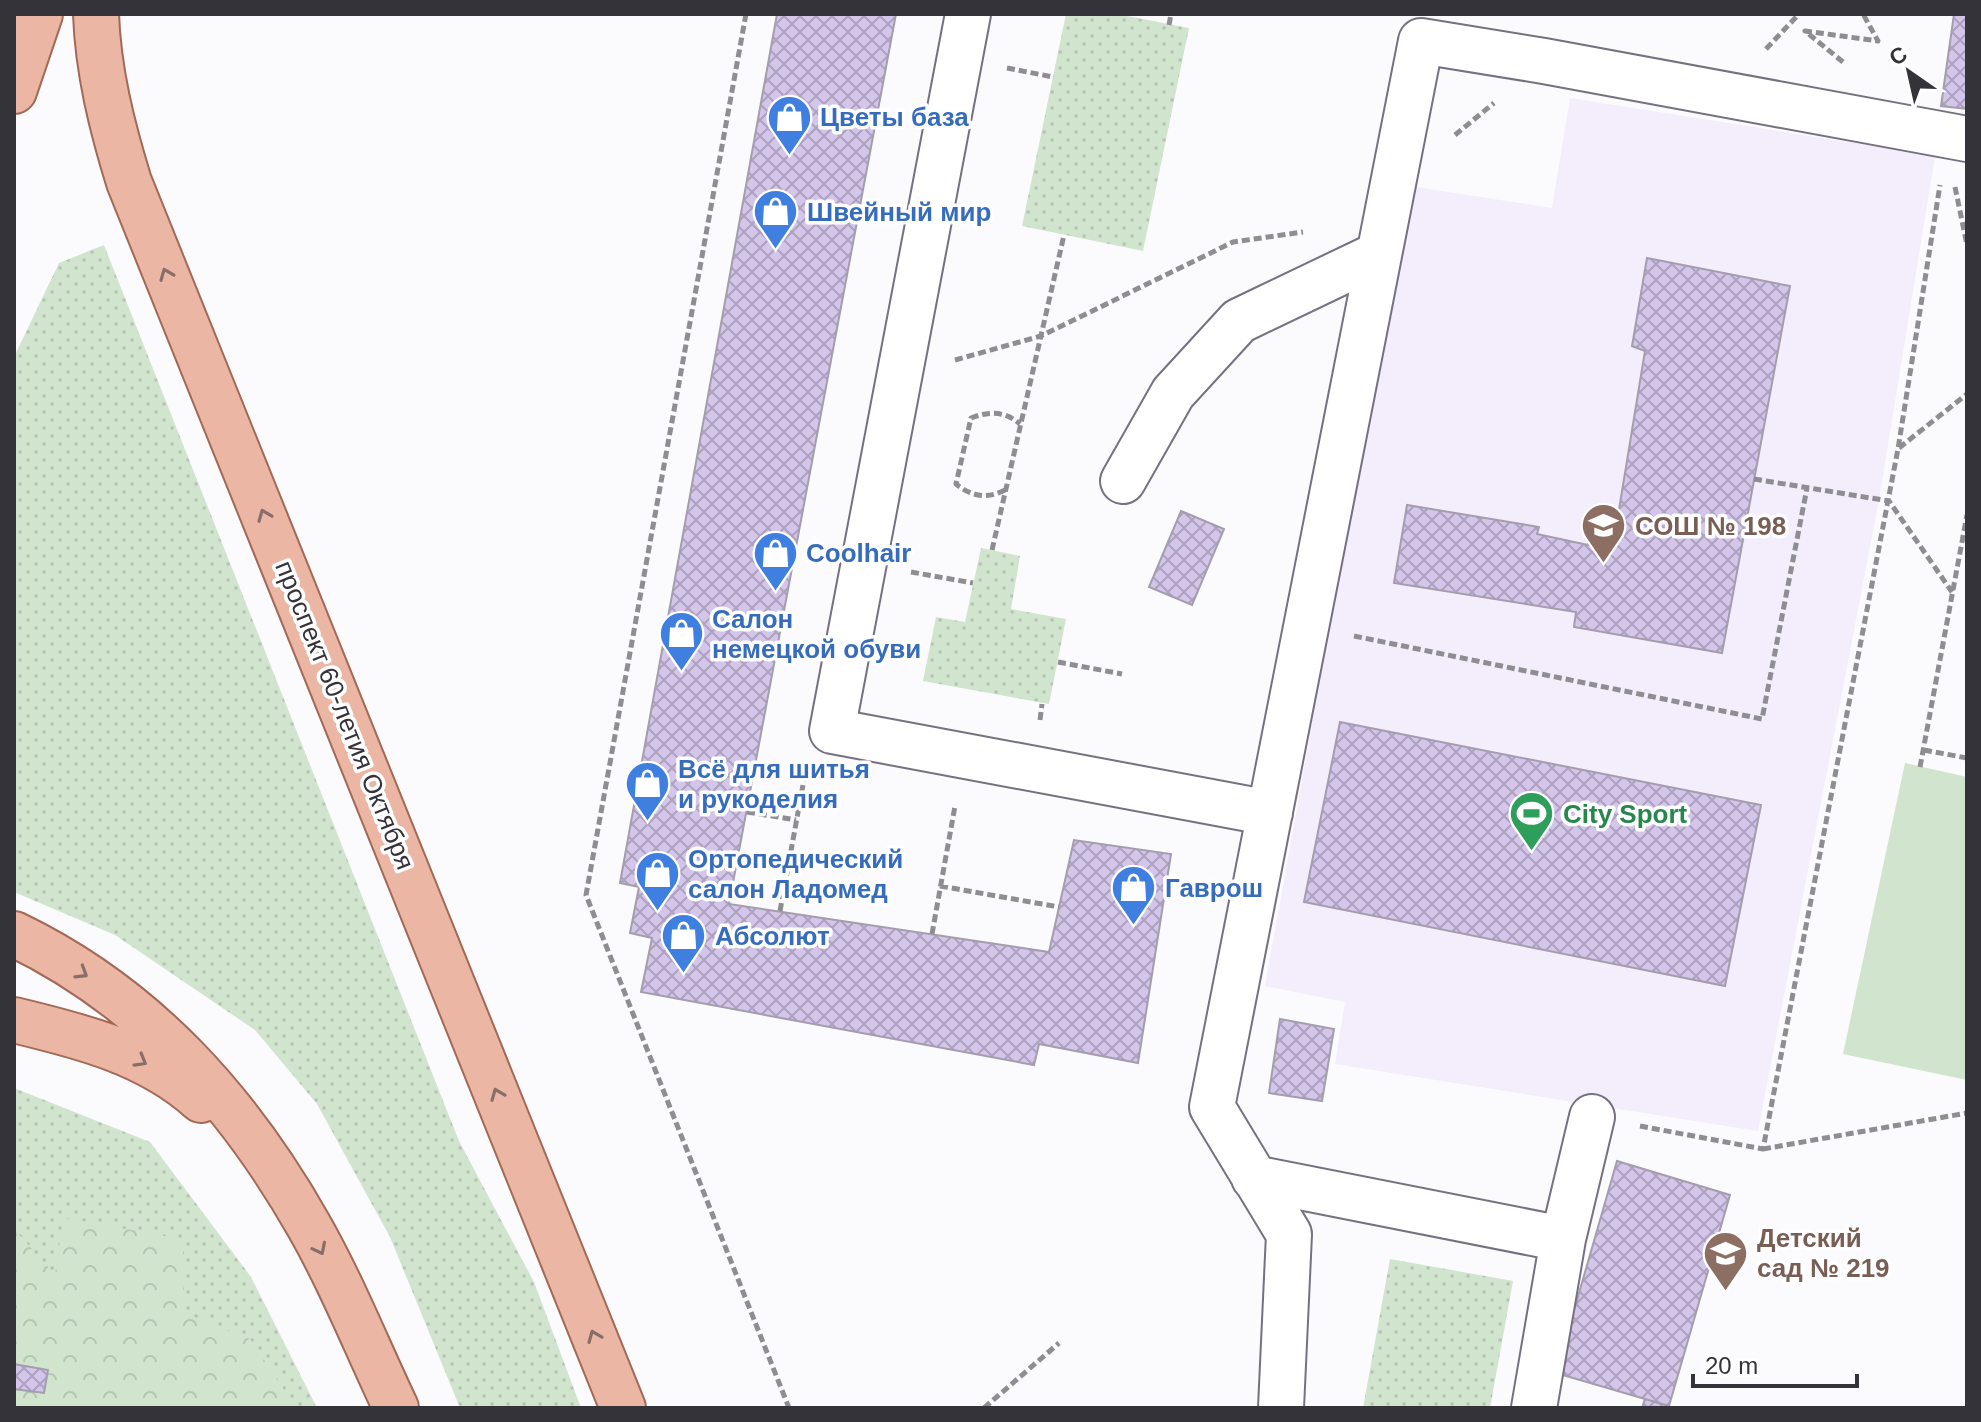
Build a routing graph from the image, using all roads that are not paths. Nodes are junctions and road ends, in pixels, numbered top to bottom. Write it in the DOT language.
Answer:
graph roads {
  1 [pos="40,14"];
  2 [pos="96,14"];
  3 [pos="968,14"];
  4 [pos="1424,28"];
  5 [pos="14,91"];
  6 [pos="1967,139"];
  7 [pos="1379,254"];
  8 [pos="1123,481"];
  9 [pos="1270,813"];
  10 [pos="14,934"];
  11 [pos="14,1020"];
  12 [pos="1592,1117"];
  13 [pos="1254,1178"];
  14 [pos="282,1181"];
  15 [pos="1563,1239"];
  16 [pos="389,1397"];
  17 [pos="623,1408"];
  18 [pos="1281,1408"];
  19 [pos="1534,1408"];
  1 -- 5 [label="main road"];
  17 -- 2 [label="main road, проспект 60-летия Октября, one-way"];
  3 -- 9 [label="lane"];
  4 -- 6 [label="lane"];
  4 -- 7 [label="lane"];
  7 -- 8 [label="lane"];
  7 -- 9 [label="lane"];
  9 -- 13 [label="lane"];
  10 -- 14 [label="main road, one-way"];
  11 -- 14 [label="main road, one-way"];
  12 -- 15 [label="lane"];
  13 -- 15 [label="lane"];
  13 -- 18 [label="lane"];
  14 -- 16 [label="main road, one-way"];
  15 -- 19 [label="lane"];
}
